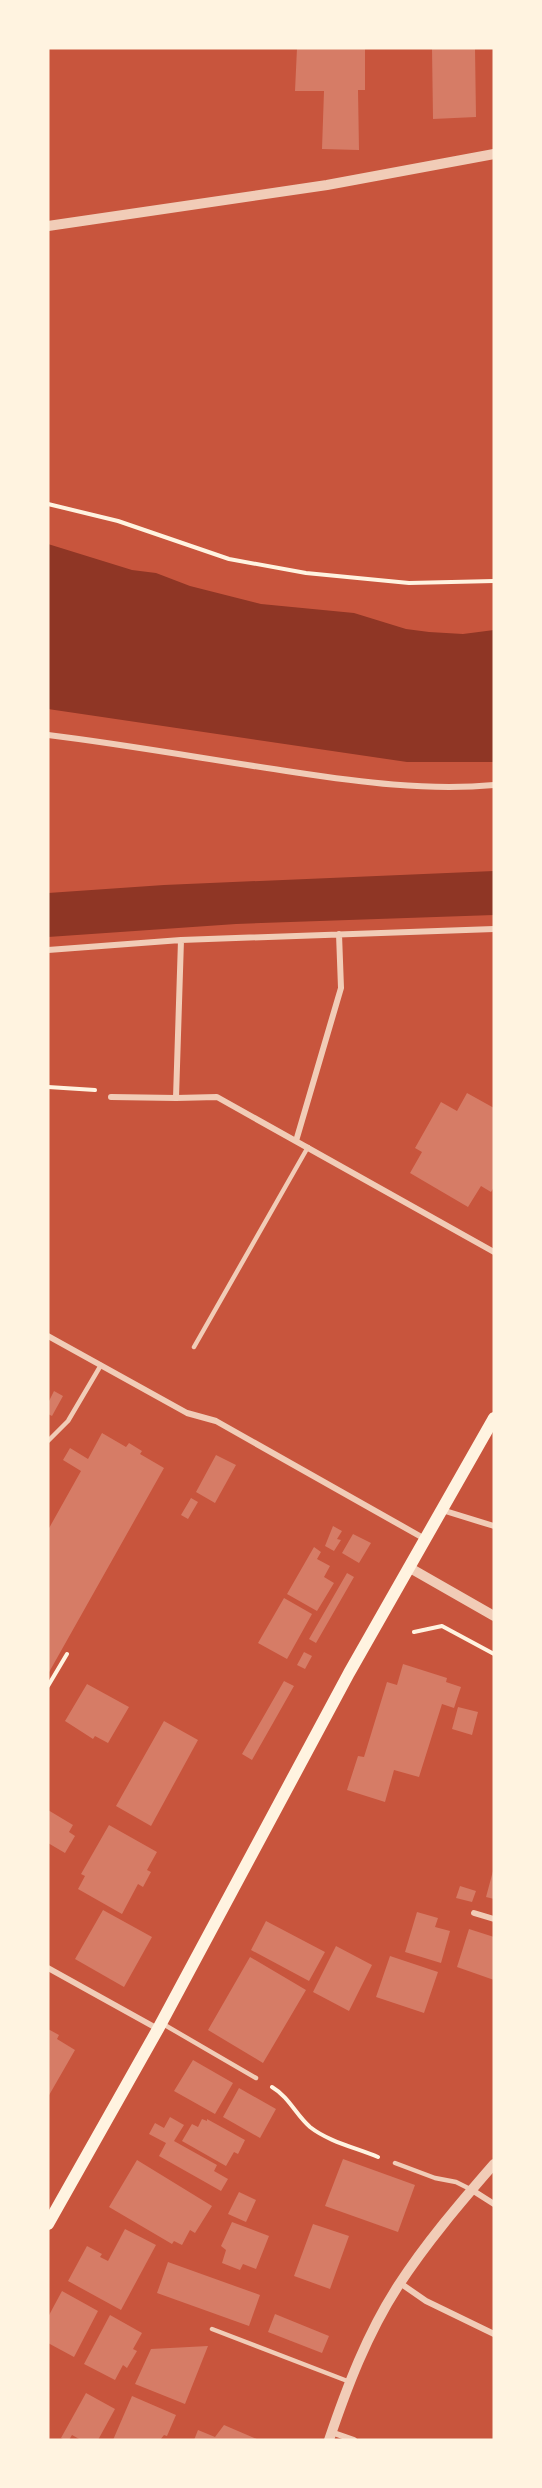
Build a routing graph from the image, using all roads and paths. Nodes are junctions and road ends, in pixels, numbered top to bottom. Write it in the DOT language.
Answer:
graph roads {
  1 [pos="494,154"];
  2 [pos="48,226"];
  3 [pos="48,504"];
  4 [pos="494,581"];
  5 [pos="48,735"];
  6 [pos="494,785"];
  7 [pos="494,929"];
  8 [pos="339,934"];
  9 [pos="181,940"];
  10 [pos="48,950"];
  11 [pos="48,1087"];
  12 [pos="111,1097"];
  13 [pos="176,1098"];
  14 [pos="296,1141"];
  15 [pos="308,1147"];
  16 [pos="494,1252"];
  17 [pos="48,1336"];
  18 [pos="194,1347"];
  19 [pos="101,1365"];
  20 [pos="494,1418"];
  21 [pos="48,1441"];
  22 [pos="442,1510"];
  23 [pos="494,1526"];
  24 [pos="425,1539"];
  25 [pos="410,1568"];
  26 [pos="494,1616"];
  27 [pos="414,1632"];
  28 [pos="67,1654"];
  29 [pos="494,1654"];
  30 [pos="48,1686"];
  31 [pos="474,1913"];
  32 [pos="494,1919"];
  33 [pos="48,1968"];
  34 [pos="159,2026"];
  35 [pos="256,2078"];
  36 [pos="396,2163"];
  37 [pos="494,2164"];
  38 [pos="472,2190"];
  39 [pos="494,2204"];
  40 [pos="48,2224"];
  41 [pos="400,2283"];
  42 [pos="212,2329"];
  43 [pos="494,2334"];
  44 [pos="350,2382"];
  45 [pos="330,2436"];
  46 [pos="354,2440"];
  1 -- 2 [label="street"];
  3 -- 4 [label="path"];
  5 -- 6 [label="street"];
  7 -- 8 [label="street"];
  8 -- 9 [label="street"];
  8 -- 14 [label="street"];
  9 -- 10 [label="street"];
  9 -- 13 [label="street"];
  11 -- 12 [label="path"];
  12 -- 13 [label="street"];
  13 -- 14 [label="street"];
  14 -- 15 [label="street"];
  15 -- 16 [label="street"];
  15 -- 18 [label="lane"];
  17 -- 19 [label="street"];
  19 -- 21 [label="lane"];
  19 -- 24 [label="street"];
  20 -- 22 [label="main road"];
  22 -- 23 [label="street"];
  22 -- 24 [label="main road"];
  24 -- 25 [label="main road"];
  25 -- 26 [label="street"];
  25 -- 34 [label="main road"];
  27 -- 29 [label="path"];
  28 -- 30 [label="path"];
  31 -- 32 [label="street"];
  33 -- 34 [label="street"];
  34 -- 35 [label="lane"];
  34 -- 40 [label="main road"];
  35 -- 36 [label="path"];
  36 -- 38 [label="lane"];
  37 -- 38 [label="street"];
  38 -- 39 [label="street"];
  38 -- 41 [label="street"];
  41 -- 43 [label="street"];
  41 -- 44 [label="street"];
  42 -- 44 [label="lane"];
  44 -- 45 [label="street"];
  45 -- 46 [label="street"];
}
